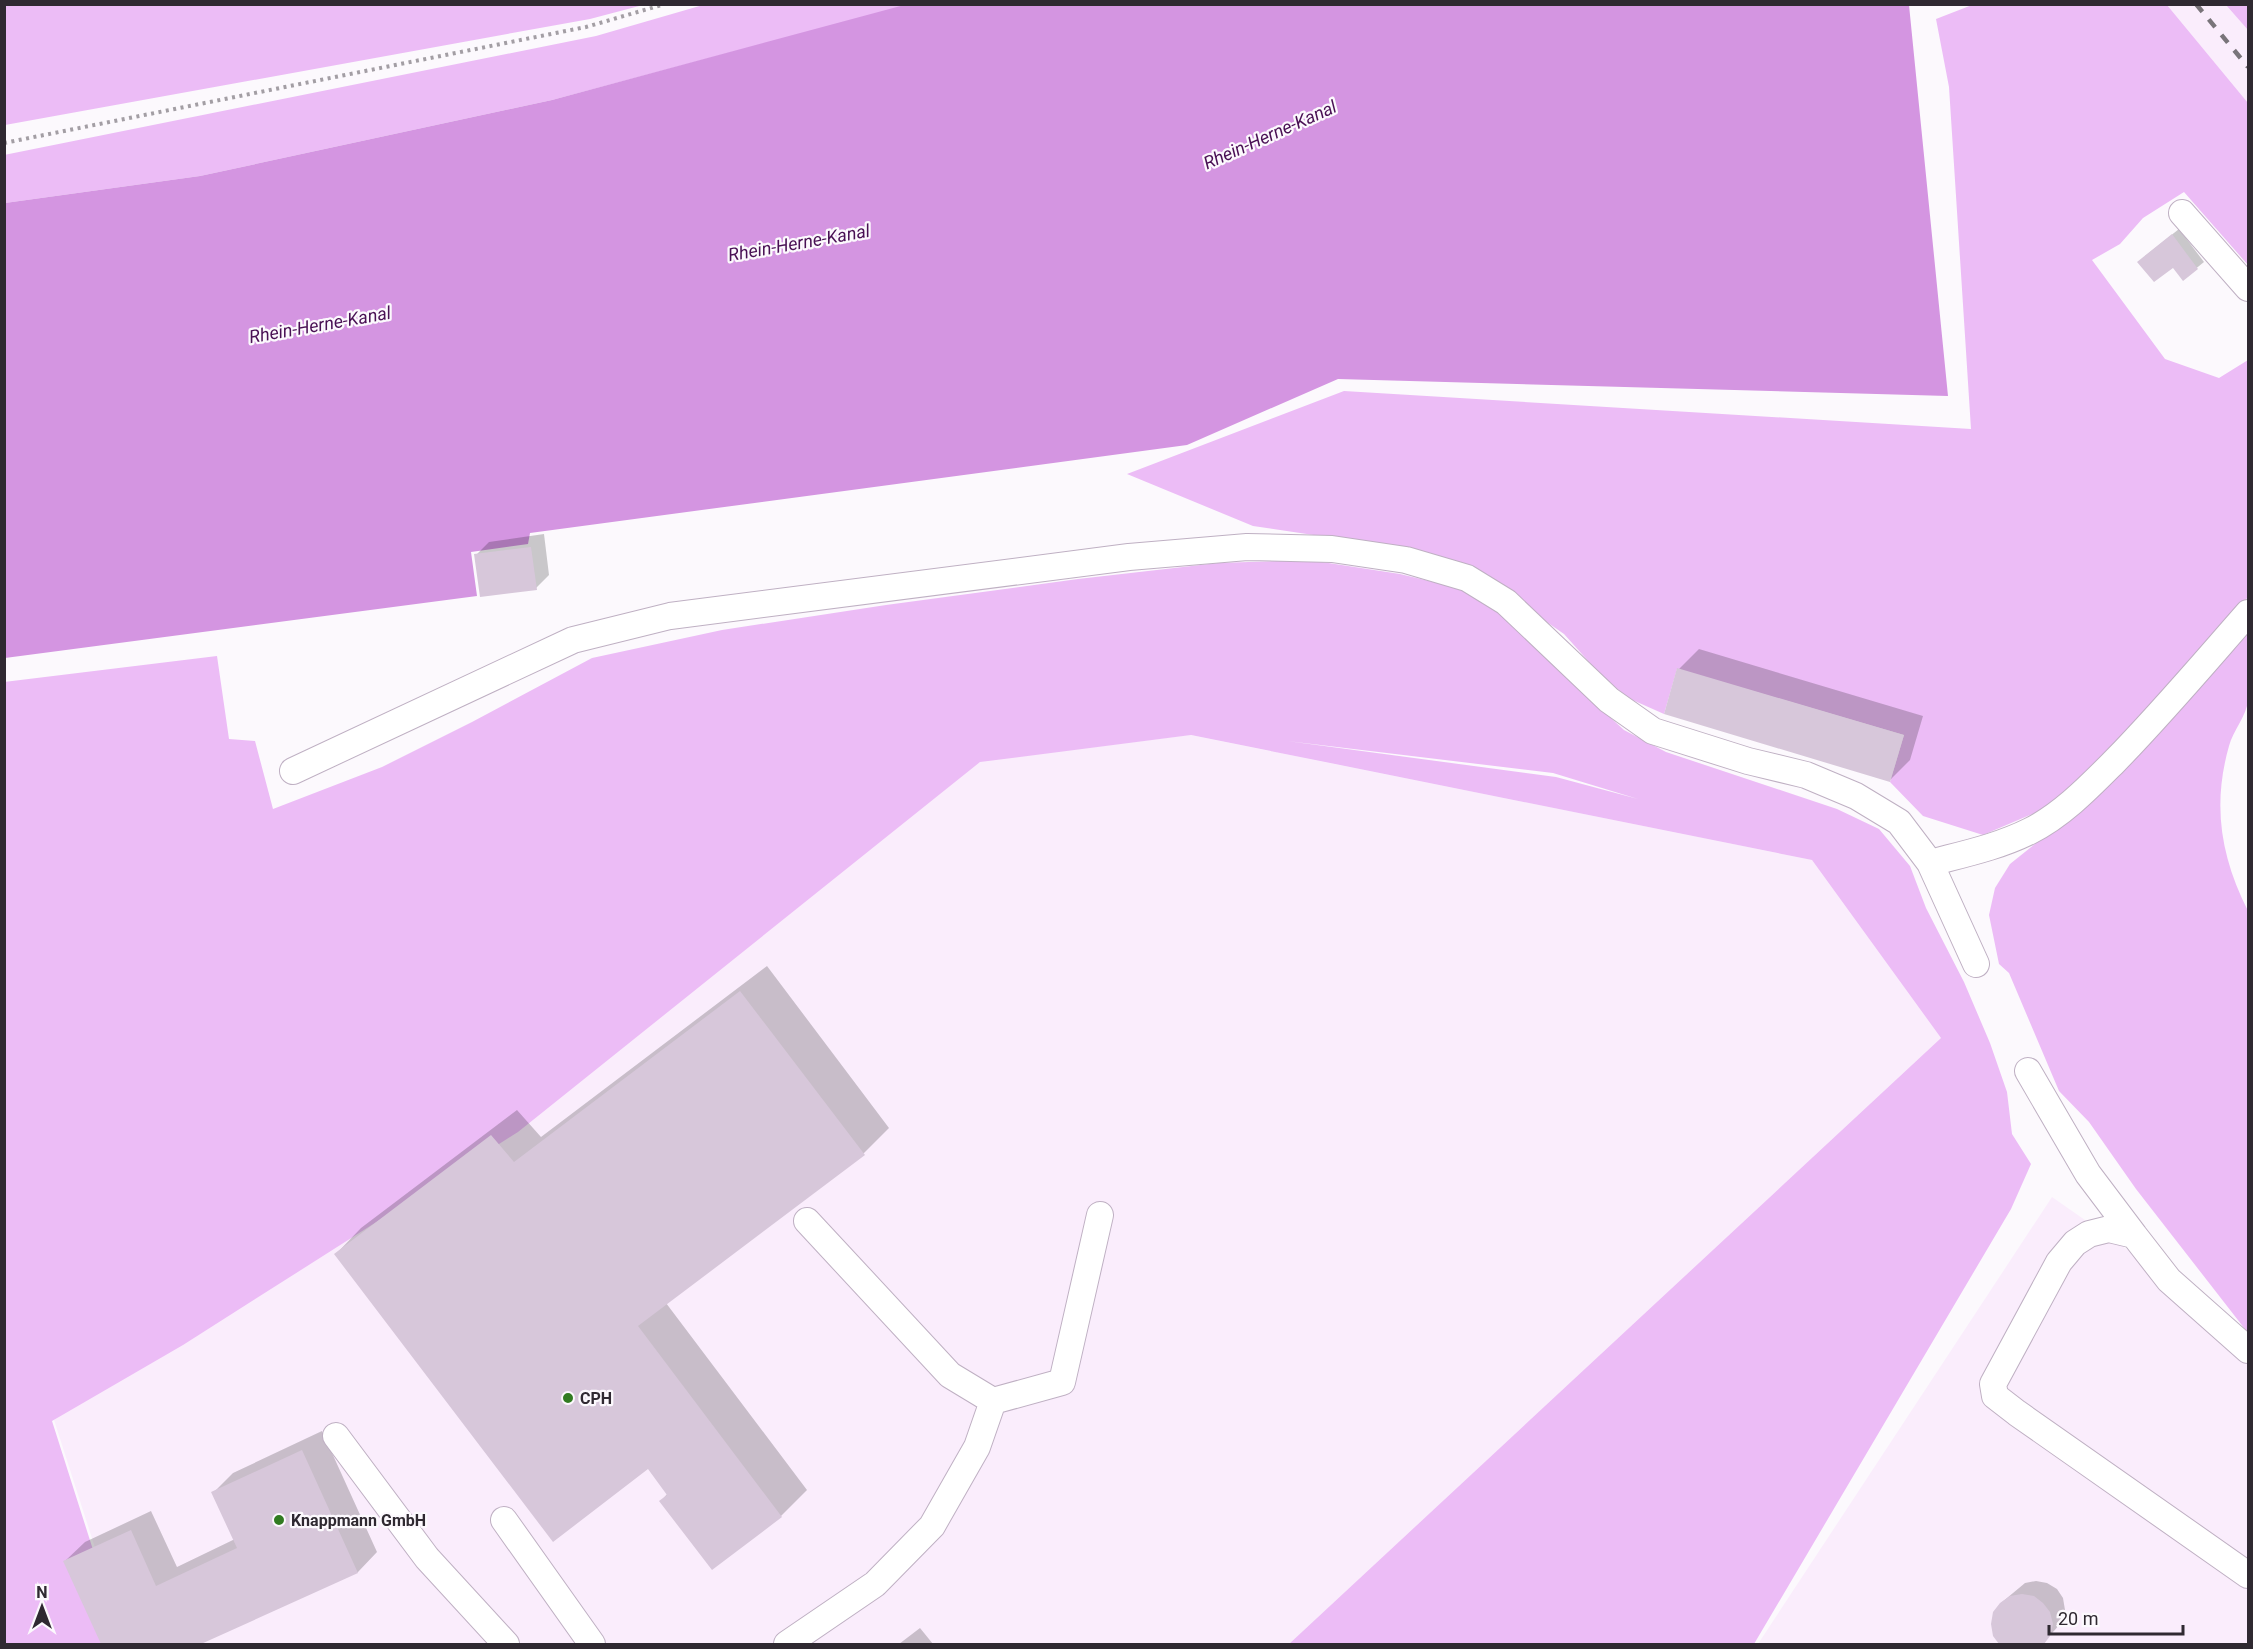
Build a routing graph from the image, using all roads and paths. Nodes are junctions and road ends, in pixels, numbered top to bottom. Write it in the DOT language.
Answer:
graph roads {
  1 [pos="665,4"];
  2 [pos="4,142"];
  3 [pos="2182,213"];
  4 [pos="2248,288"];
  5 [pos="2248,613"];
  6 [pos="293,771"];
  7 [pos="1930,863"];
  8 [pos="1976,964"];
  9 [pos="2028,1071"];
  10 [pos="1100,1215"];
  11 [pos="807,1221"];
  12 [pos="2134,1235"];
  13 [pos="2248,1350"];
  14 [pos="993,1401"];
  15 [pos="336,1436"];
  16 [pos="504,1520"];
  17 [pos="2248,1575"];
  18 [pos="506,1644"];
  19 [pos="592,1644"];
  20 [pos="787,1644"];
  1 -- 2 [label="path"];
  3 -- 4 [label="lane"];
  5 -- 7 [label="lane"];
  6 -- 7 [label="lane"];
  7 -- 8 [label="lane"];
  9 -- 12 [label="lane"];
  10 -- 14 [label="lane"];
  11 -- 14 [label="lane"];
  12 -- 13 [label="lane"];
  12 -- 17 [label="lane"];
  14 -- 20 [label="lane"];
  15 -- 18 [label="lane"];
  16 -- 19 [label="lane"];
}
